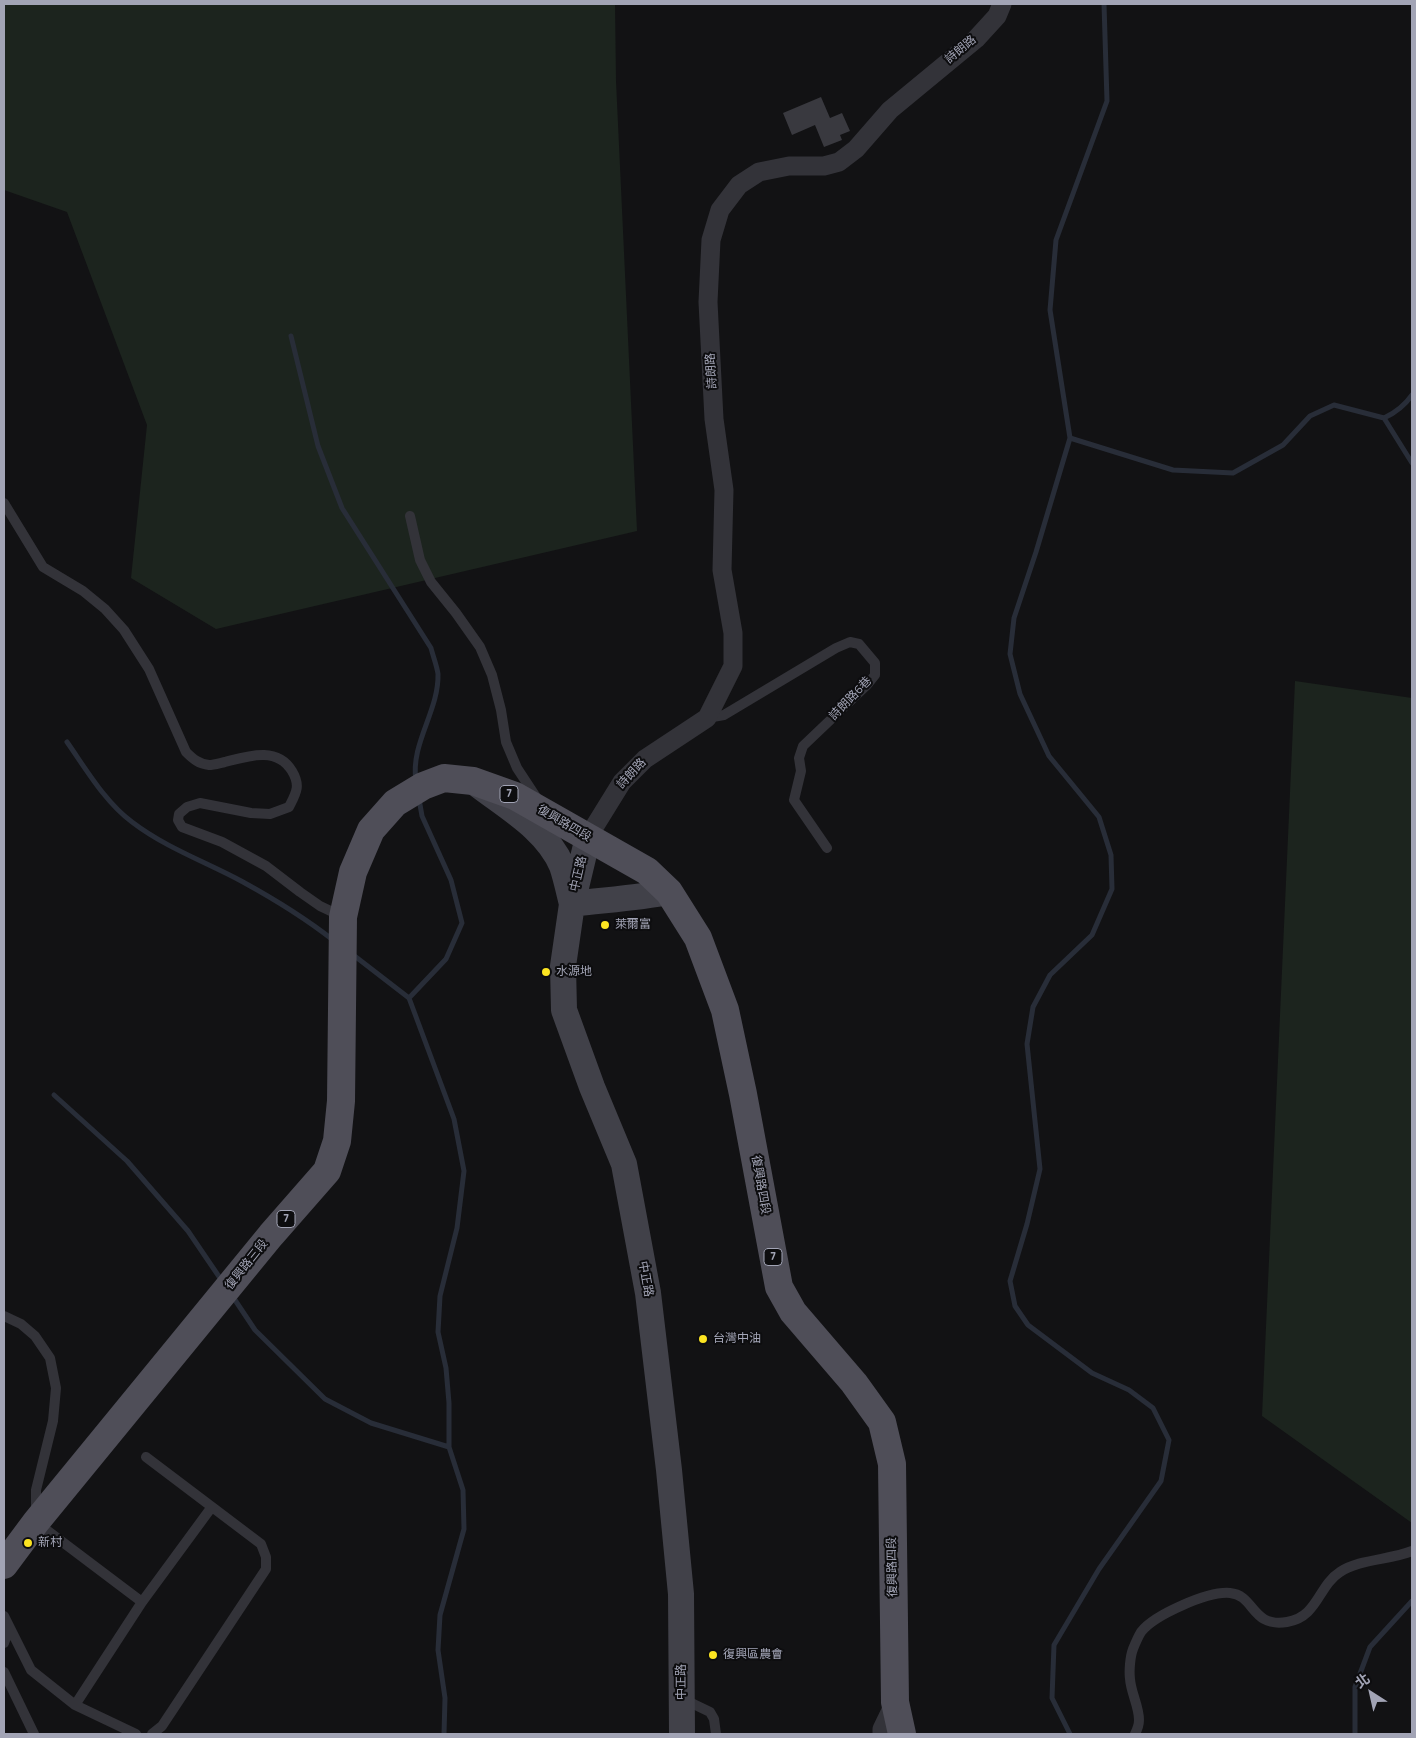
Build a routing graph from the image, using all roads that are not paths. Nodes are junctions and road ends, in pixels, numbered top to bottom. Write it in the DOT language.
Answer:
graph roads {
  1 [pos="1002,4"];
  2 [pos="4,503"];
  3 [pos="410,516"];
  4 [pos="708,718"];
  5 [pos="473,781"];
  6 [pos="395,803"];
  7 [pos="546,813"];
  8 [pos="588,837"];
  9 [pos="827,848"];
  10 [pos="669,892"];
  11 [pos="572,904"];
  12 [pos="343,917"];
  13 [pos="4,1316"];
  14 [pos="146,1457"];
  15 [pos="211,1508"];
  16 [pos="36,1522"];
  17 [pos="1412,1550"];
  18 [pos="4,1565"];
  19 [pos="142,1602"];
  20 [pos="4,1616"];
  21 [pos="9,1629"];
  22 [pos="4,1644"];
  23 [pos="4,1672"];
  24 [pos="682,1699"];
  25 [pos="895,1702"];
  26 [pos="75,1704"];
  27 [pos="34,1734"];
  28 [pos="136,1734"];
  29 [pos="152,1734"];
  30 [pos="682,1734"];
  31 [pos="716,1734"];
  32 [pos="882,1734"];
  33 [pos="902,1734"];
  34 [pos="1135,1734"];
  1 -- 4 [label="street, 詩朗路"];
  2 -- 12 [label="lane"];
  3 -- 7 [label="lane"];
  4 -- 8 [label="street, 詩朗路"];
  4 -- 9 [label="lane, 詩朗路6巷"];
  5 -- 6 [label="main road, 復興路四段 / 7"];
  5 -- 7 [label="main road, 復興路四段 / 7"];
  5 -- 11 [label="street"];
  6 -- 12 [label="main road, 復興路三段 / 7"];
  7 -- 8 [label="main road, 復興路四段 / 7"];
  8 -- 10 [label="main road, 復興路四段 / 7"];
  8 -- 11 [label="street, 中正路"];
  10 -- 11 [label="street"];
  10 -- 25 [label="main road, 復興路四段 / 7"];
  11 -- 24 [label="street, 中正路"];
  12 -- 16 [label="main road, 復興路三段 / 7"];
  13 -- 16 [label="lane"];
  14 -- 15 [label="lane"];
  15 -- 19 [label="lane"];
  15 -- 29 [label="lane"];
  16 -- 18 [label="main road, 復興路三段 / 7"];
  16 -- 19 [label="lane"];
  17 -- 34 [label="lane"];
  19 -- 26 [label="lane"];
  20 -- 21 [label="lane"];
  21 -- 22 [label="lane"];
  21 -- 26 [label="lane"];
  23 -- 27 [label="lane"];
  24 -- 30 [label="street, 中正路"];
  24 -- 31 [label="lane"];
  25 -- 32 [label="street"];
  25 -- 33 [label="main road, 復興路四段 / 7"];
  26 -- 28 [label="lane"];
}
